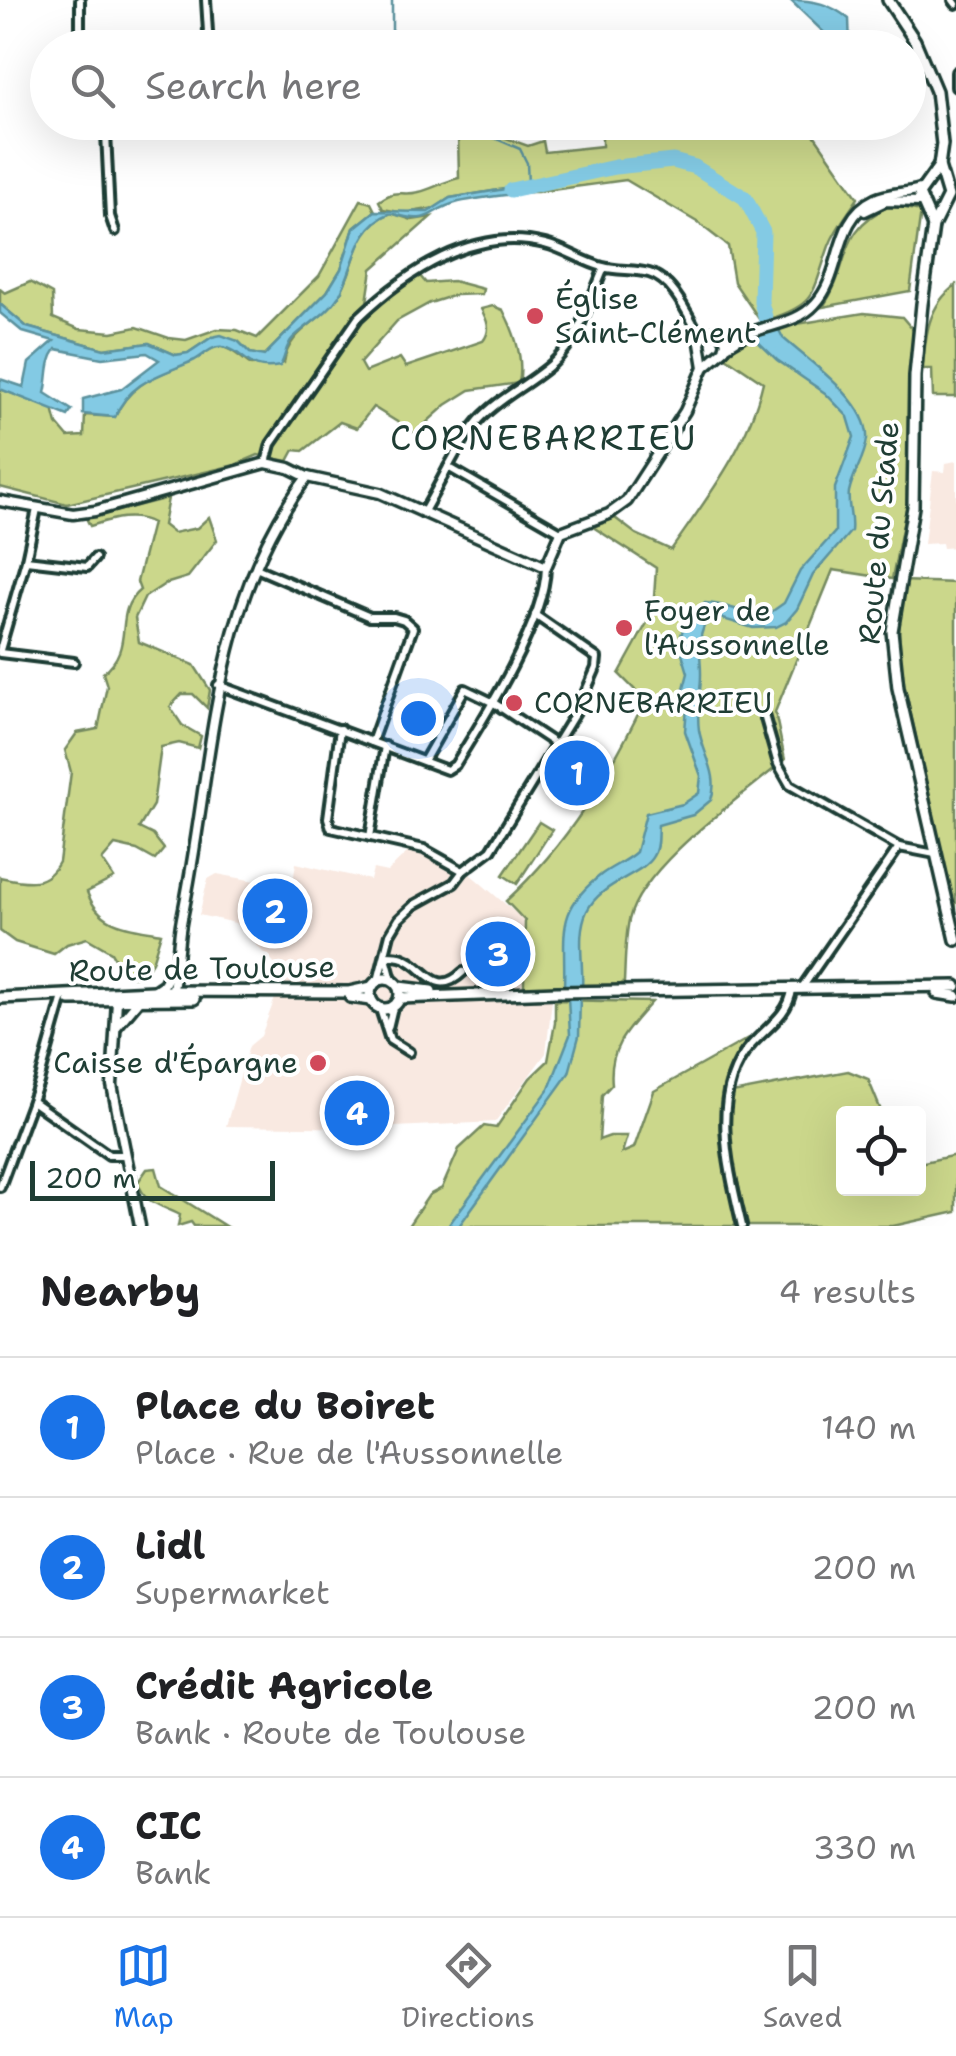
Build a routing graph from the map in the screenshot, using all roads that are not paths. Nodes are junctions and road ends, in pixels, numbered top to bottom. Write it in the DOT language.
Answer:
graph roads {
  1 [pos="80,0"];
  2 [pos="206,0"];
  3 [pos="888,0"];
  4 [pos="80,30"];
  5 [pos="208,30"];
  6 [pos="908,30"];
  7 [pos="926,66"];
  8 [pos="956,72"];
  9 [pos="956,86"];
  10 [pos="106,140"];
  11 [pos="939,166"];
  12 [pos="924,186"];
  13 [pos="948,196"];
  14 [pos="921,204"];
  15 [pos="856,214"];
  16 [pos="933,226"];
  17 [pos="115,231"];
  18 [pos="604,268"];
  19 [pos="722,334"];
  20 [pos="740,336"];
  21 [pos="701,338"];
  22 [pos="726,346"];
  23 [pos="703,352"];
  24 [pos="714,356"];
  25 [pos="704,367"];
  26 [pos="266,463"];
  27 [pos="448,467"];
  28 [pos="307,478"];
  29 [pos="0,500"];
  30 [pos="37,509"];
  31 [pos="423,513"];
  32 [pos="562,532"];
  33 [pos="95,558"];
  34 [pos="26,560"];
  35 [pos="546,567"];
  36 [pos="256,568"];
  37 [pos="535,615"];
  38 [pos="0,651"];
  39 [pos="74,662"];
  40 [pos="218,685"];
  41 [pos="494,703"];
  42 [pos="764,716"];
  43 [pos="340,729"];
  44 [pos="372,742"];
  45 [pos="556,745"];
  46 [pos="384,746"];
  47 [pos="424,761"];
  48 [pos="370,837"];
  49 [pos="899,847"];
  50 [pos="935,854"];
  51 [pos="462,871"];
  52 [pos="956,940"];
  53 [pos="386,956"];
  54 [pos="176,962"];
  55 [pos="462,972"];
  56 [pos="375,984"];
  57 [pos="956,986"];
  58 [pos="397,989"];
  59 [pos="814,989"];
  60 [pos="797,990"];
  61 [pos="153,991"];
  62 [pos="173,992"];
  63 [pos="140,996"];
  64 [pos="956,996"];
  65 [pos="0,998"];
  66 [pos="32,998"];
  67 [pos="62,1000"];
  68 [pos="117,1000"];
  69 [pos="371,1000"];
  70 [pos="380,1008"];
  71 [pos="393,1008"];
  72 [pos="116,1026"];
  73 [pos="387,1030"];
  74 [pos="409,1052"];
  75 [pos="32,1101"];
  76 [pos="126,1155"];
  77 [pos="0,1186"];
  78 [pos="140,1226"];
  79 [pos="742,1226"];
  1 -- 4 [label="street"];
  2 -- 5 [label="street"];
  3 -- 6 [label="main road"];
  7 -- 11 [label="main road"];
  8 -- 9 [label="street"];
  10 -- 17 [label="street"];
  11 -- 12 [label="main road"];
  11 -- 13 [label="main road"];
  12 -- 13 [label="main road"];
  12 -- 14 [label="main road"];
  12 -- 15 [label="street"];
  13 -- 14 [label="main road"];
  13 -- 16 [label="main road, Route du Stade"];
  14 -- 15 [label="street"];
  14 -- 16 [label="main road"];
  15 -- 20 [label="street"];
  16 -- 50 [label="main road, Route du Stade"];
  18 -- 21 [label="street"];
  18 -- 26 [label="street"];
  18 -- 27 [label="street"];
  19 -- 20 [label="street"];
  19 -- 21 [label="street"];
  19 -- 22 [label="street"];
  20 -- 22 [label="street"];
  21 -- 23 [label="street"];
  22 -- 24 [label="street"];
  23 -- 24 [label="street"];
  23 -- 25 [label="street"];
  24 -- 25 [label="street"];
  25 -- 32 [label="street"];
  26 -- 28 [label="street"];
  26 -- 30 [label="street"];
  27 -- 31 [label="street"];
  27 -- 32 [label="street"];
  28 -- 31 [label="street"];
  28 -- 36 [label="street"];
  29 -- 30 [label="street"];
  30 -- 34 [label="street"];
  31 -- 35 [label="street"];
  32 -- 35 [label="street"];
  33 -- 34 [label="street"];
  34 -- 38 [label="street"];
  35 -- 37 [label="street"];
  36 -- 40 [label="street"];
  36 -- 44 [label="street"];
  37 -- 41 [label="street"];
  37 -- 45 [label="street"];
  38 -- 39 [label="street"];
  40 -- 43 [label="street"];
  40 -- 54 [label="street"];
  41 -- 45 [label="street"];
  41 -- 47 [label="street"];
  41 -- 47 [label="street"];
  42 -- 49 [label="street"];
  43 -- 44 [label="street"];
  43 -- 48 [label="street"];
  44 -- 46 [label="street"];
  45 -- 51 [label="street"];
  46 -- 47 [label="street"];
  46 -- 48 [label="street"];
  48 -- 51 [label="street"];
  49 -- 50 [label="street"];
  49 -- 60 [label="street"];
  50 -- 52 [label="main road, Route du Stade"];
  51 -- 53 [label="street"];
  53 -- 55 [label="street"];
  53 -- 56 [label="street"];
  53 -- 58 [label="street"];
  54 -- 61 [label="street"];
  54 -- 62 [label="street"];
  56 -- 58 [label="main road, Route de Toulouse"];
  56 -- 62 [label="main road, Route de Toulouse"];
  56 -- 69 [label="main road"];
  57 -- 59 [label="main road"];
  58 -- 60 [label="main road"];
  58 -- 71 [label="main road"];
  59 -- 60 [label="main road"];
  59 -- 64 [label="main road"];
  60 -- 79 [label="street"];
  61 -- 62 [label="main road, Route de Toulouse"];
  61 -- 63 [label="main road, Route de Toulouse"];
  62 -- 63 [label="street"];
  63 -- 66 [label="main road, Route de Toulouse"];
  63 -- 68 [label="main road, Route de Toulouse"];
  63 -- 69 [label="main road, Route de Toulouse"];
  63 -- 72 [label="street"];
  65 -- 66 [label="main road, Route de Toulouse"];
  66 -- 67 [label="main road, Route de Toulouse"];
  67 -- 68 [label="main road, Route de Toulouse"];
  67 -- 75 [label="street"];
  68 -- 72 [label="street"];
  69 -- 70 [label="main road"];
  70 -- 71 [label="main road"];
  70 -- 73 [label="street"];
  71 -- 73 [label="street"];
  72 -- 76 [label="street"];
  73 -- 74 [label="street"];
  75 -- 76 [label="street"];
  75 -- 77 [label="street"];
  76 -- 78 [label="street"];
}
